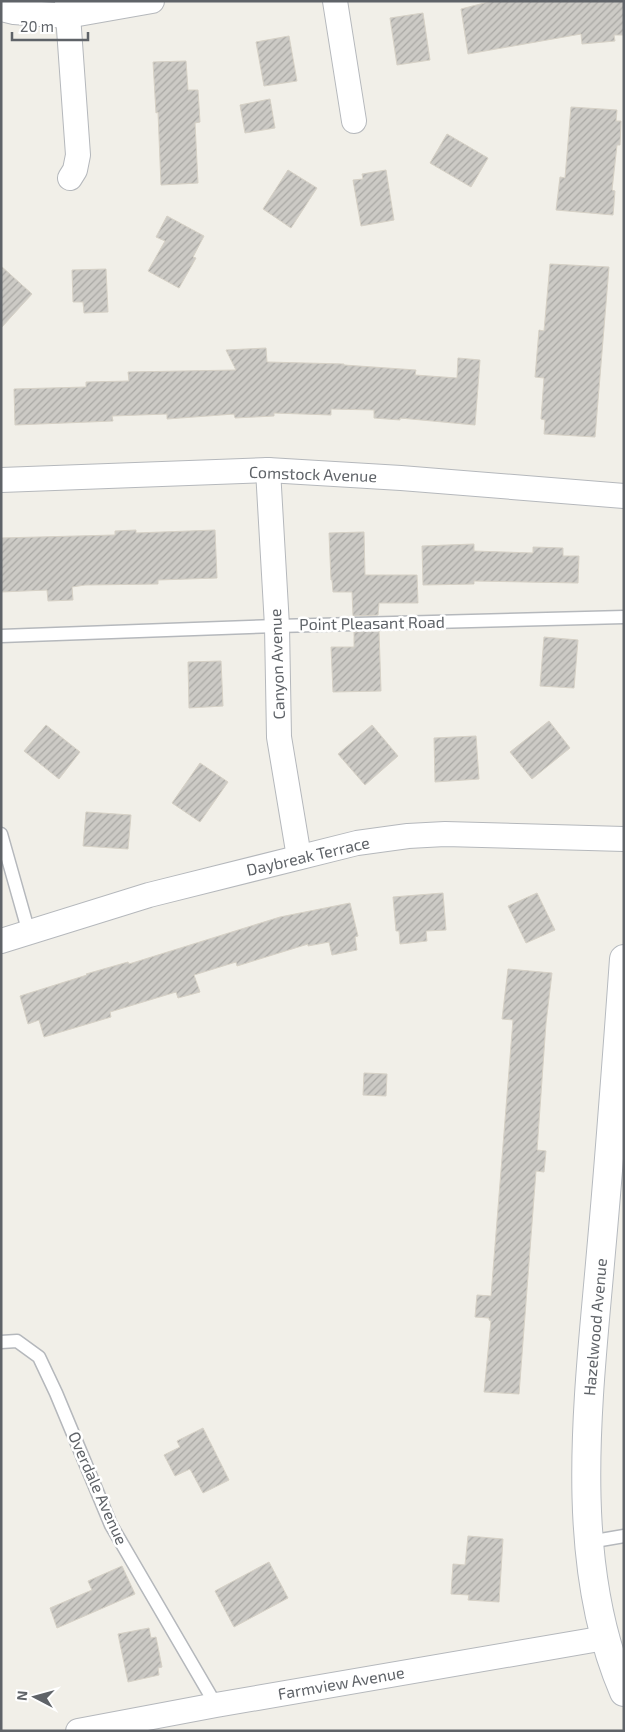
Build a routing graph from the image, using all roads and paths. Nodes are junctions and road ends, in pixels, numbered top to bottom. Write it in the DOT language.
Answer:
graph roads {
  1 [pos="152,1"];
  2 [pos="335,1"];
  3 [pos="1,9"];
  4 [pos="67,9"];
  5 [pos="354,121"];
  6 [pos="70,178"];
  7 [pos="268,470"];
  8 [pos="1,480"];
  9 [pos="624,496"];
  10 [pos="624,617"];
  11 [pos="277,626"];
  12 [pos="1,636"];
  13 [pos="1,834"];
  14 [pos="624,839"];
  15 [pos="299,857"];
  16 [pos="29,933"];
  17 [pos="1,941"];
  18 [pos="624,959"];
  19 [pos="617,1138"];
  20 [pos="1,1342"];
  21 [pos="624,1536"];
  22 [pos="589,1542"];
  23 [pos="606,1638"];
  24 [pos="624,1692"];
  25 [pos="216,1705"];
  26 [pos="78,1731"];
  1 -- 4 [label="street"];
  2 -- 5 [label="street"];
  3 -- 4 [label="street"];
  4 -- 6 [label="street"];
  7 -- 8 [label="street, Comstock Avenue"];
  7 -- 9 [label="street, Comstock Avenue"];
  7 -- 11 [label="street, Canyon Avenue"];
  10 -- 11 [label="lane, Point Pleasant Road"];
  11 -- 12 [label="lane, Point Pleasant Road"];
  11 -- 15 [label="street, Canyon Avenue"];
  13 -- 16 [label="lane"];
  14 -- 15 [label="street, Daybreak Terrace"];
  15 -- 16 [label="street, Daybreak Terrace"];
  16 -- 17 [label="street, Daybreak Terrace"];
  18 -- 19 [label="street, Hazelwood Avenue"];
  19 -- 22 [label="street, Hazelwood Avenue"];
  20 -- 25 [label="lane, Overdale Avenue"];
  21 -- 22 [label="lane"];
  22 -- 23 [label="street, Hazelwood Avenue"];
  23 -- 24 [label="street, Hazelwood Avenue"];
  23 -- 25 [label="street, Farmview Avenue"];
  25 -- 26 [label="street, Farmview Avenue"];
}
